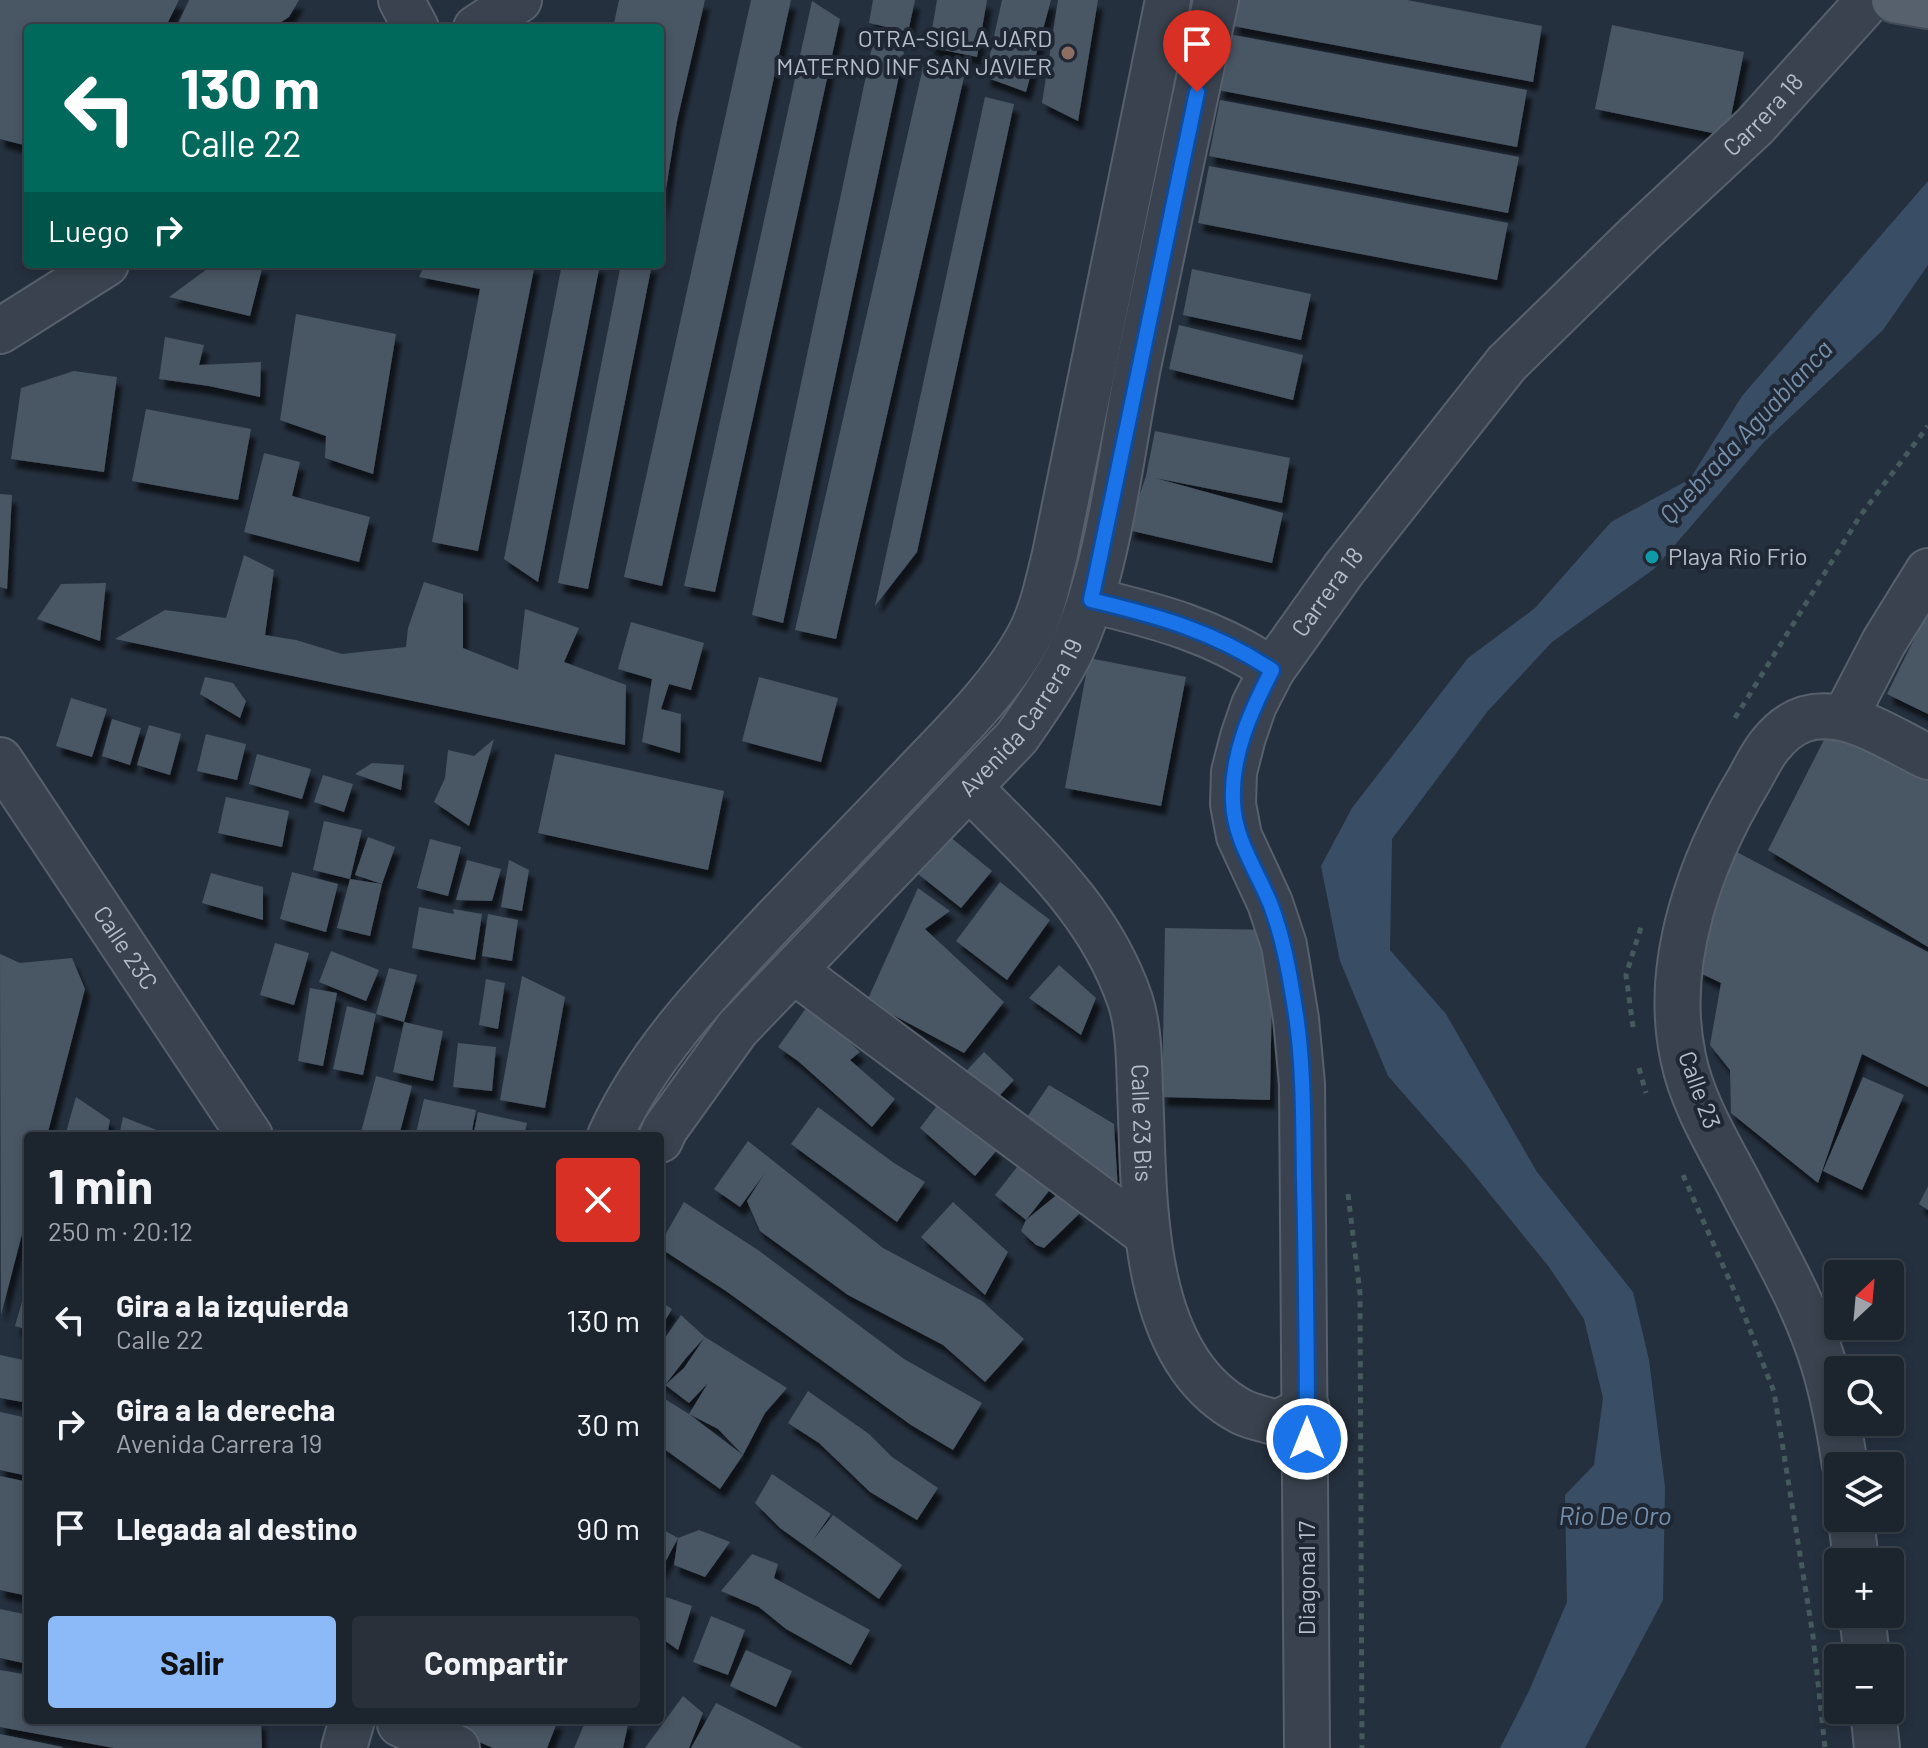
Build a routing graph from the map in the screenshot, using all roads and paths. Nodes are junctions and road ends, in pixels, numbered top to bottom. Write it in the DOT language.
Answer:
graph roads {
  1 [pos="401,0"];
  2 [pos="519,0"];
  3 [pos="1168,0"];
  4 [pos="1216,0"];
  5 [pos="1869,0"];
  6 [pos="1894,0"];
  7 [pos="1928,6"];
  8 [pos="414,24"];
  9 [pos="482,24"];
  10 [pos="100,268"];
  11 [pos="0,331"];
  12 [pos="1928,426"];
  13 [pos="1928,571"];
  14 [pos="1091,600"];
  15 [pos="1272,670"];
  16 [pos="1845,717"];
  17 [pos="1734,720"];
  18 [pos="1928,757"];
  19 [pos="0,760"];
  20 [pos="970,788"];
  21 [pos="1644,917"];
  22 [pos="794,971"];
  23 [pos="1635,1036"];
  24 [pos="1639,1067"];
  25 [pos="1647,1096"];
  26 [pos="247,1132"];
  27 [pos="612,1132"];
  28 [pos="664,1132"];
  29 [pos="1678,1165"];
  30 [pos="1347,1183"];
  31 [pos="1148,1235"];
  32 [pos="1307,1409"];
  33 [pos="1843,1452"];
  34 [pos="351,1724"];
  35 [pos="1874,1724"];
  36 [pos="399,1731"];
  37 [pos="344,1748"];
  38 [pos="457,1748"];
  39 [pos="1307,1748"];
  40 [pos="1362,1748"];
  41 [pos="1825,1748"];
  42 [pos="1877,1748"];
  1 -- 8 [label="street"];
  2 -- 9 [label="street"];
  3 -- 27 [label="street, Avenida Carrera 19"];
  4 -- 14 [label="street, Avenida Carrera 19"];
  5 -- 15 [label="street, Carrera 18"];
  6 -- 7 [label="main road"];
  10 -- 11 [label="street"];
  12 -- 17 [label="path"];
  13 -- 16 [label="street"];
  14 -- 15 [label="street"];
  14 -- 20 [label="street, Avenida Carrera 19"];
  15 -- 32 [label="street, Carrera 18"];
  16 -- 18 [label="street"];
  16 -- 33 [label="street, Calle 23"];
  19 -- 26 [label="street, Calle 23C"];
  20 -- 22 [label="street, Avenida Carrera 19"];
  20 -- 31 [label="street, Calle 23 Bis"];
  21 -- 23 [label="path"];
  22 -- 28 [label="street, Avenida Carrera 19"];
  22 -- 31 [label="street"];
  24 -- 25 [label="path"];
  29 -- 41 [label="path"];
  30 -- 40 [label="path"];
  31 -- 32 [label="street, Calle 23 Bis"];
  32 -- 39 [label="street, Diagonal 17"];
  34 -- 37 [label="street"];
  35 -- 42 [label="street"];
  36 -- 38 [label="street"];
}
